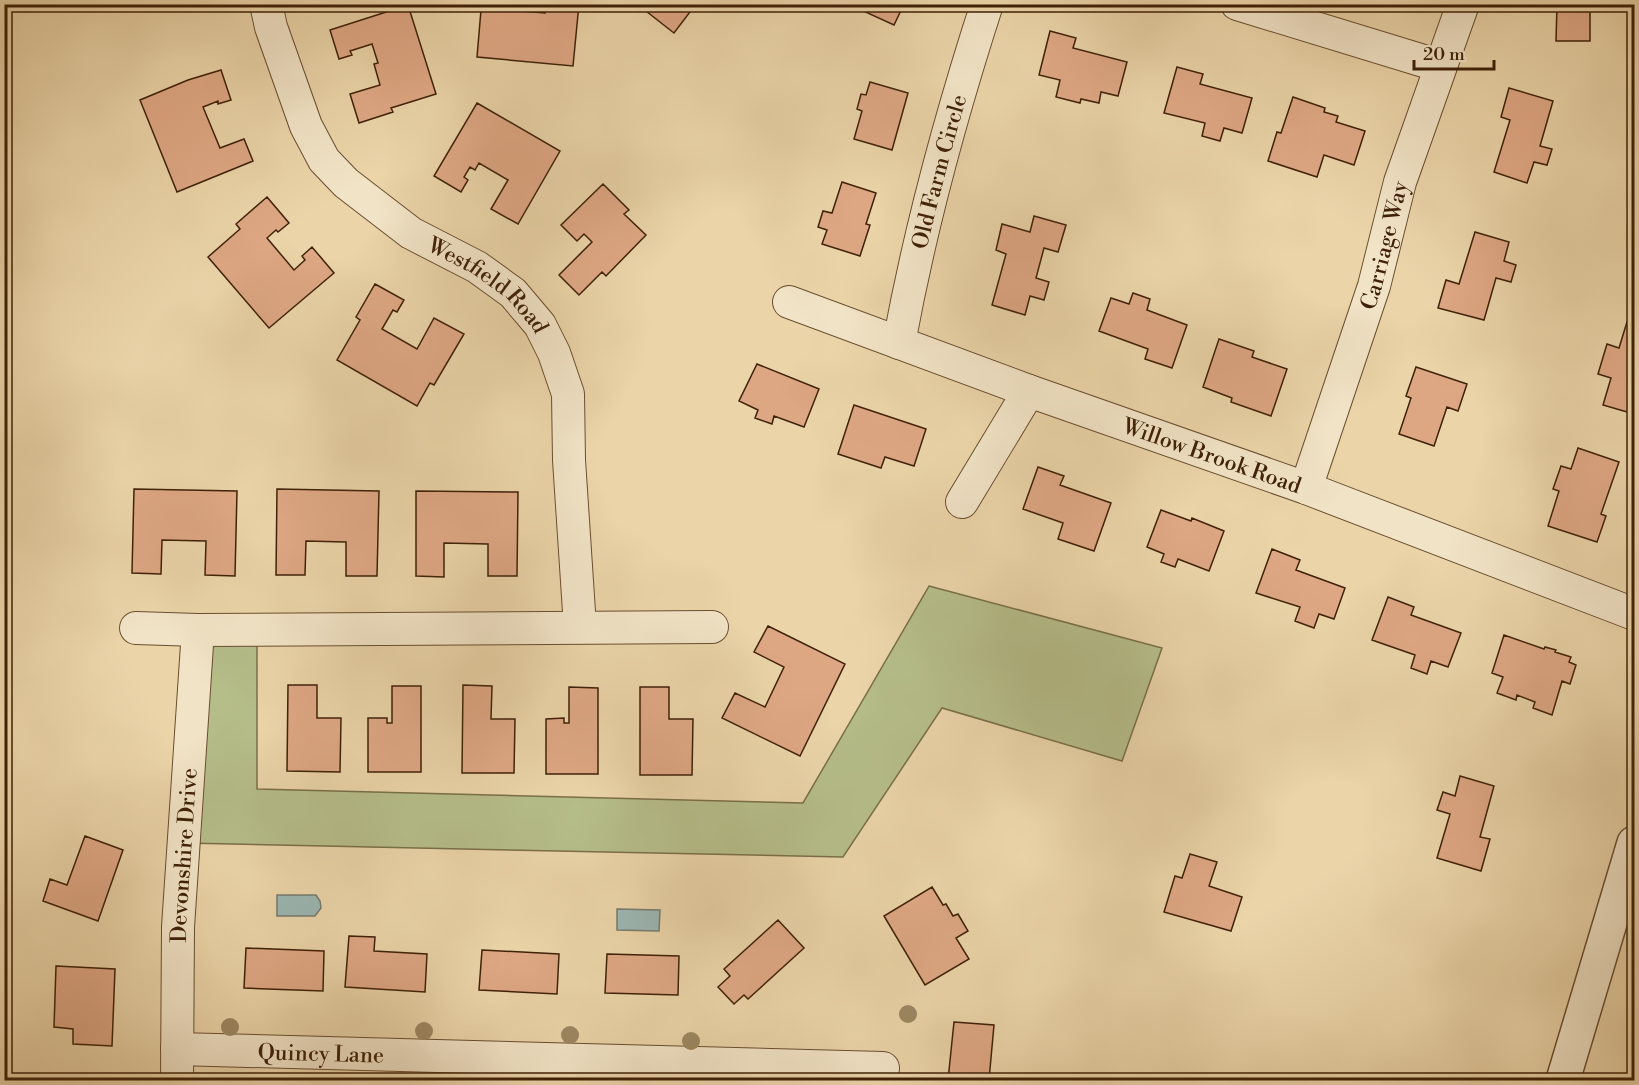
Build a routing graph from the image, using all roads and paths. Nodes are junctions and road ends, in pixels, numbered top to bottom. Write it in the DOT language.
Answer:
graph roads {
  1 [pos="266,4"];
  2 [pos="987,4"];
  3 [pos="1237,4"];
  4 [pos="1463,4"];
  5 [pos="1440,66"];
  6 [pos="789,302"];
  7 [pos="899,343"];
  8 [pos="1029,391"];
  9 [pos="1306,488"];
  10 [pos="962,502"];
  11 [pos="1635,614"];
  12 [pos="580,627"];
  13 [pos="712,627"];
  14 [pos="136,628"];
  15 [pos="198,630"];
  16 [pos="1635,843"];
  17 [pos="177,1049"];
  18 [pos="177,1080"];
  19 [pos="882,1080"];
  20 [pos="1563,1080"];
  1 -- 12 [label="street, Westfield Road"];
  2 -- 7 [label="street, Old Farm Circle"];
  3 -- 5 [label="street"];
  4 -- 5 [label="street, Carriage Way"];
  5 -- 9 [label="street, Carriage Way"];
  6 -- 7 [label="street, Willow Brook Road"];
  7 -- 8 [label="street, Willow Brook Road"];
  8 -- 9 [label="street, Willow Brook Road"];
  8 -- 10 [label="street"];
  9 -- 11 [label="street, Willow Brook Road"];
  12 -- 13 [label="street"];
  12 -- 15 [label="street"];
  14 -- 15 [label="street"];
  15 -- 17 [label="street, Devonshire Drive"];
  16 -- 20 [label="street"];
  17 -- 18 [label="street, Devonshire Drive"];
  17 -- 19 [label="street, Quincy Lane"];
}
